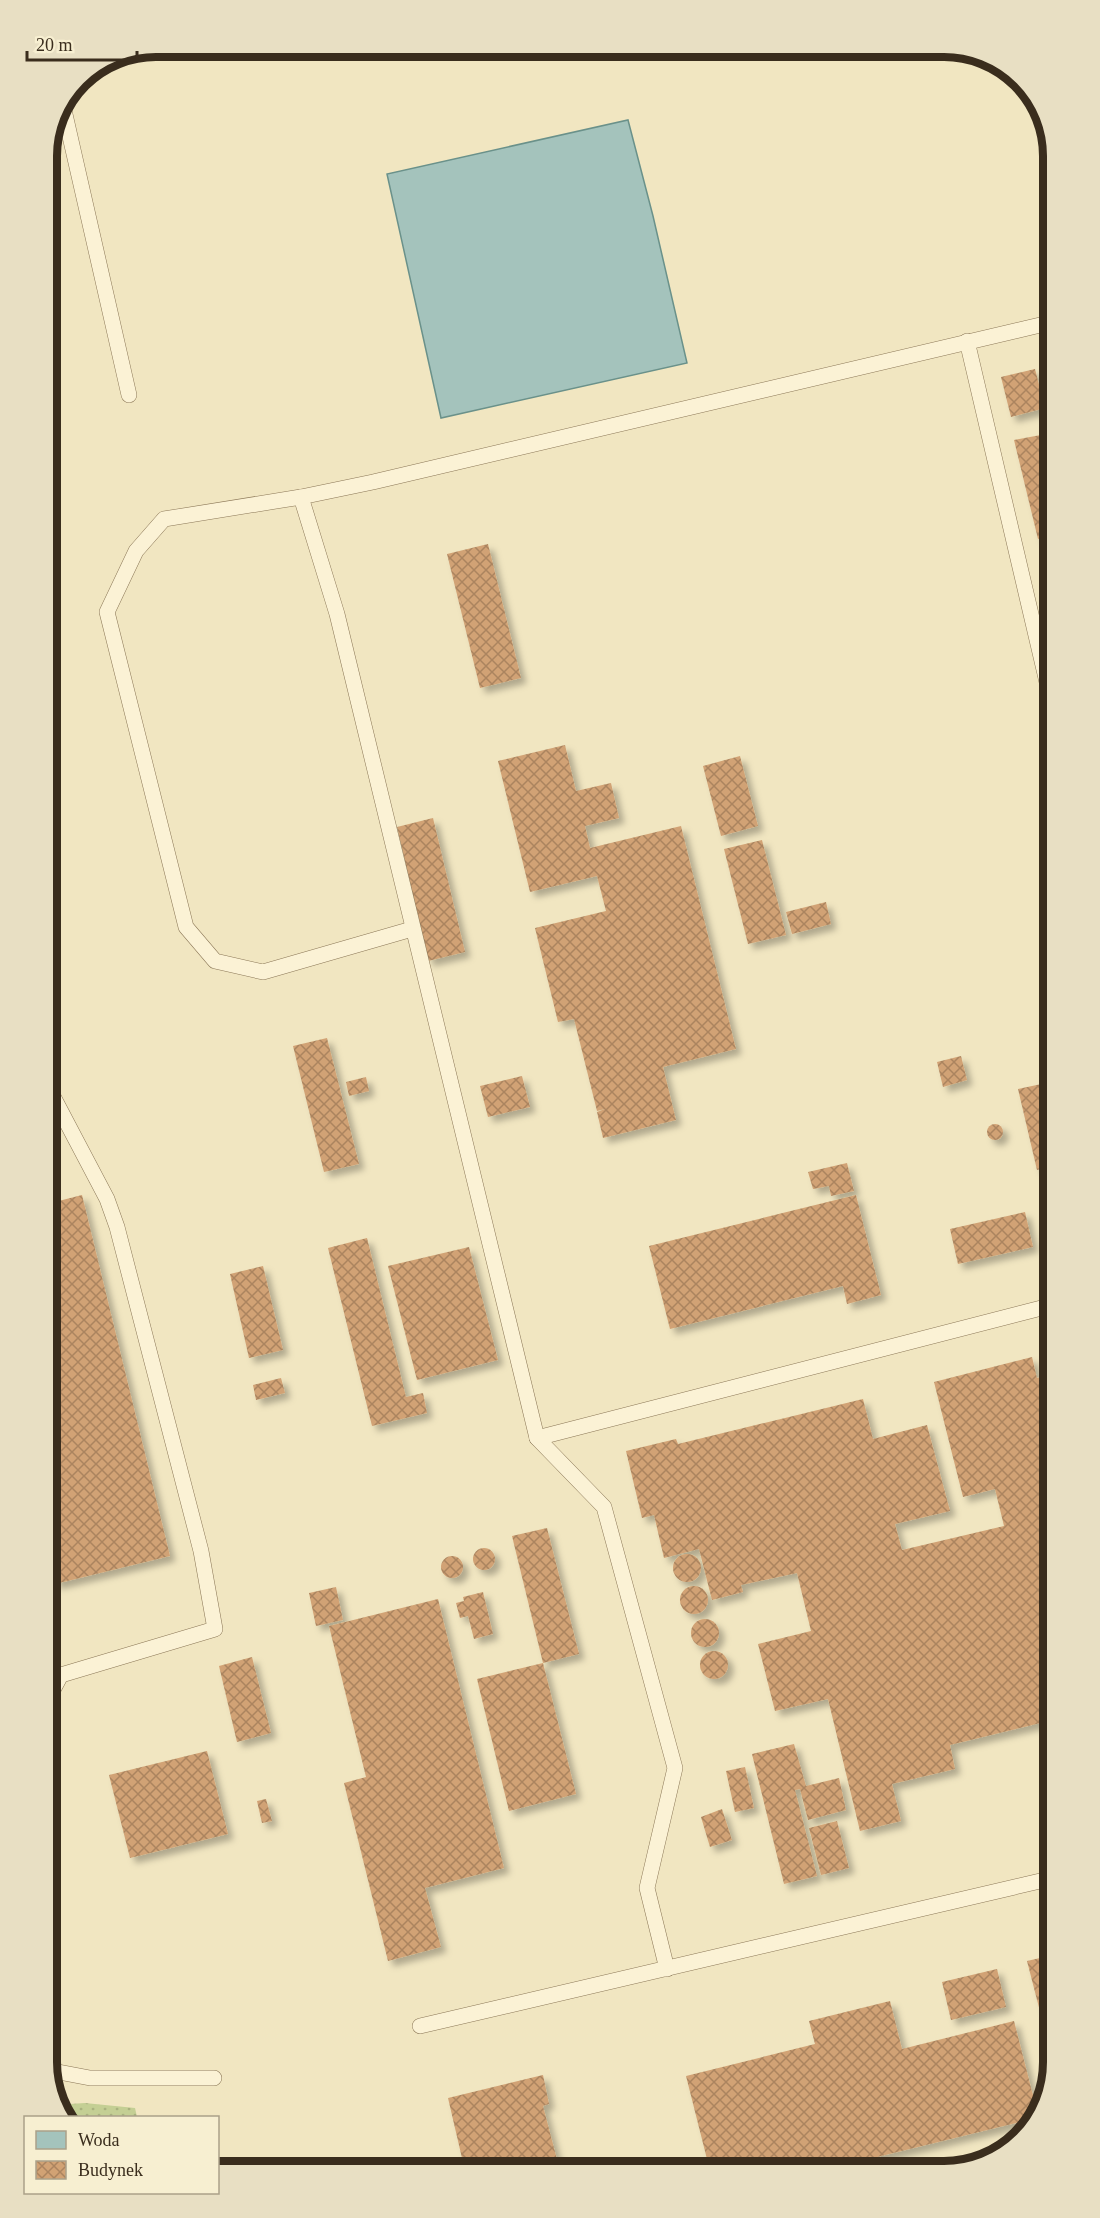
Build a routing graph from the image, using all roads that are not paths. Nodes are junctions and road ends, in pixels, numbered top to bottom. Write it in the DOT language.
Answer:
graph roads {
  1 [pos="66,117"];
  2 [pos="1043,324"];
  3 [pos="968,341"];
  4 [pos="129,395"];
  5 [pos="301,497"];
  6 [pos="1043,665"];
  7 [pos="412,929"];
  8 [pos="57,1104"];
  9 [pos="1043,1308"];
  10 [pos="537,1438"];
  11 [pos="57,1682"];
  12 [pos="1043,1880"];
  13 [pos="667,1969"];
  14 [pos="420,2026"];
  15 [pos="58,2072"];
  16 [pos="214,2078"];
  1 -- 4 [label="lane"];
  2 -- 3 [label="lane"];
  3 -- 5 [label="lane"];
  3 -- 6 [label="lane"];
  5 -- 7 [label="lane"];
  5 -- 7 [label="lane"];
  7 -- 10 [label="lane"];
  8 -- 11 [label="lane"];
  9 -- 10 [label="lane"];
  10 -- 13 [label="lane"];
  12 -- 13 [label="lane"];
  13 -- 14 [label="lane"];
  15 -- 16 [label="lane"];
}
